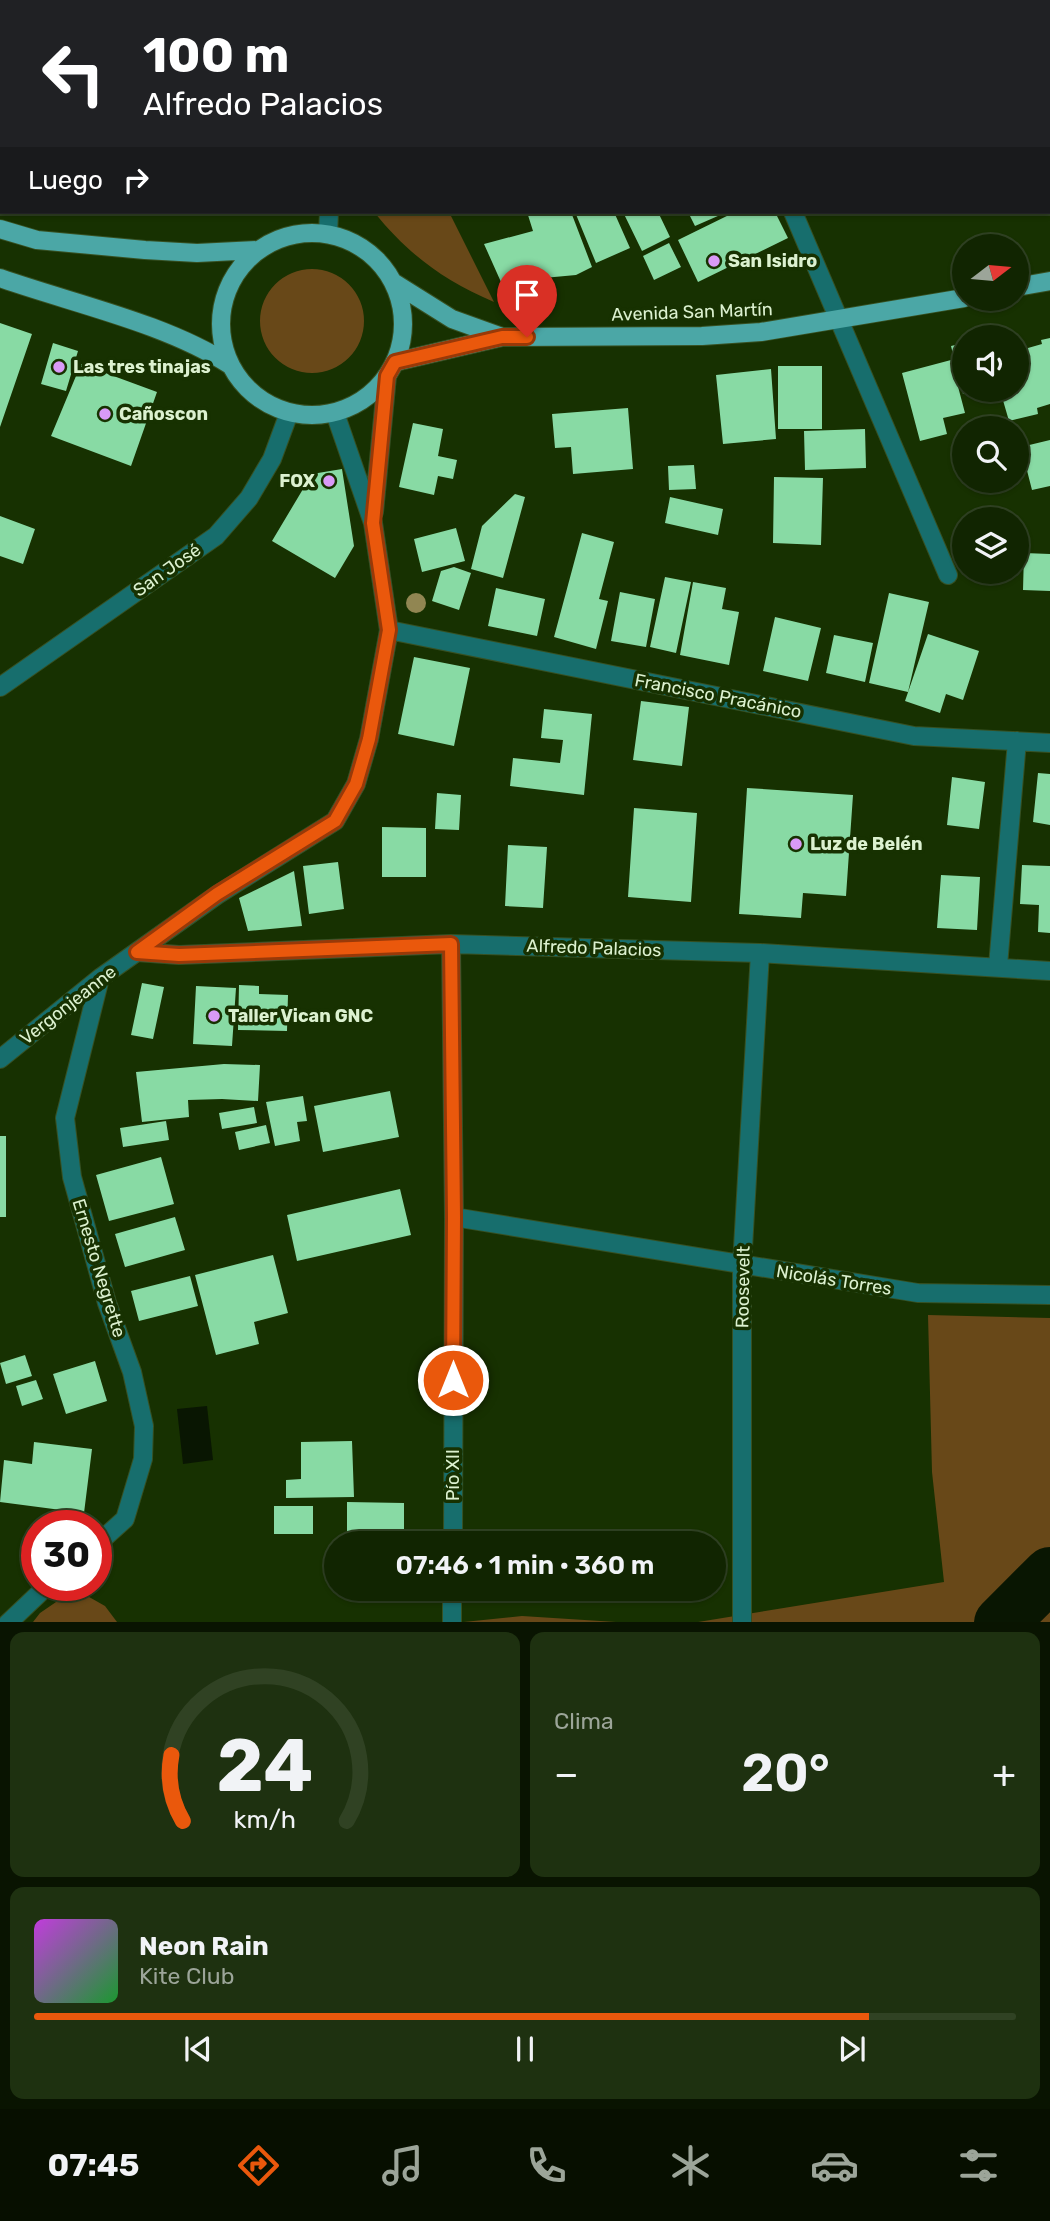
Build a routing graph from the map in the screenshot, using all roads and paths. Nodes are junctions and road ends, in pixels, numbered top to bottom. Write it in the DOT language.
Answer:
graph roads {
  1 [pos="330,214"];
  2 [pos="794,214"];
  3 [pos="0,229"];
  4 [pos="328,234"];
  5 [pos="257,250"];
  6 [pos="0,278"];
  7 [pos="1050,281"];
  8 [pos="393,282"];
  9 [pos="1029,285"];
  10 [pos="952,300"];
  11 [pos="841,320"];
  12 [pos="502,337"];
  13 [pos="230,365"];
  14 [pos="391,369"];
  15 [pos="289,413"];
  16 [pos="335,413"];
  17 [pos="373,523"];
  18 [pos="948,575"];
  19 [pos="389,630"];
  20 [pos="0,687"];
  21 [pos="1017,741"];
  22 [pos="1050,743"];
  23 [pos="451,944"];
  24 [pos="137,952"];
  25 [pos="760,953"];
  26 [pos="998,966"];
  27 [pos="1050,971"];
  28 [pos="100,978"];
  29 [pos="0,1059"];
  30 [pos="454,1217"];
  31 [pos="742,1265"];
  32 [pos="1050,1296"];
  33 [pos="112,1531"];
  34 [pos="453,1531"];
  35 [pos="31,1601"];
  36 [pos="452,1601"];
  37 [pos="8,1622"];
  38 [pos="452,1622"];
  39 [pos="742,1622"];
  1 -- 4 [label="street"];
  2 -- 11 [label="street"];
  3 -- 5 [label="main road"];
  4 -- 5 [label="main road"];
  4 -- 8 [label="main road"];
  5 -- 13 [label="main road"];
  6 -- 13 [label="main road"];
  7 -- 9 [label="main road"];
  8 -- 12 [label="main road, Avenida San Martín"];
  8 -- 14 [label="main road"];
  10 -- 11 [label="main road, Avenida San Martín"];
  11 -- 12 [label="main road, Avenida San Martín"];
  11 -- 18 [label="street"];
  12 -- 14 [label="main road, Avenida San Martín"];
  13 -- 15 [label="main road"];
  14 -- 16 [label="main road"];
  14 -- 17 [label="street, Vergonjeanne"];
  15 -- 16 [label="main road"];
  15 -- 20 [label="street, San José"];
  16 -- 17 [label="street, Vergonjeanne"];
  17 -- 19 [label="street, Vergonjeanne"];
  19 -- 21 [label="street, Francisco Pracánico"];
  19 -- 24 [label="street, Vergonjeanne"];
  21 -- 22 [label="street, Francisco Pracánico"];
  21 -- 26 [label="street"];
  23 -- 24 [label="street, Alfredo Palacios"];
  23 -- 25 [label="street, Alfredo Palacios"];
  23 -- 30 [label="street, Pío XII"];
  24 -- 28 [label="street, Vergonjeanne"];
  25 -- 26 [label="street, Alfredo Palacios"];
  25 -- 31 [label="street, Roosevelt"];
  26 -- 27 [label="street, Alfredo Palacios"];
  28 -- 29 [label="street, Vergonjeanne"];
  28 -- 33 [label="street, Ernesto Negrette"];
  30 -- 31 [label="street, Nicolás Torres"];
  30 -- 34 [label="street, Pío XII"];
  31 -- 32 [label="street, Nicolás Torres"];
  31 -- 39 [label="street, Roosevelt"];
  35 -- 37 [label="street"];
  36 -- 38 [label="street"];
}
